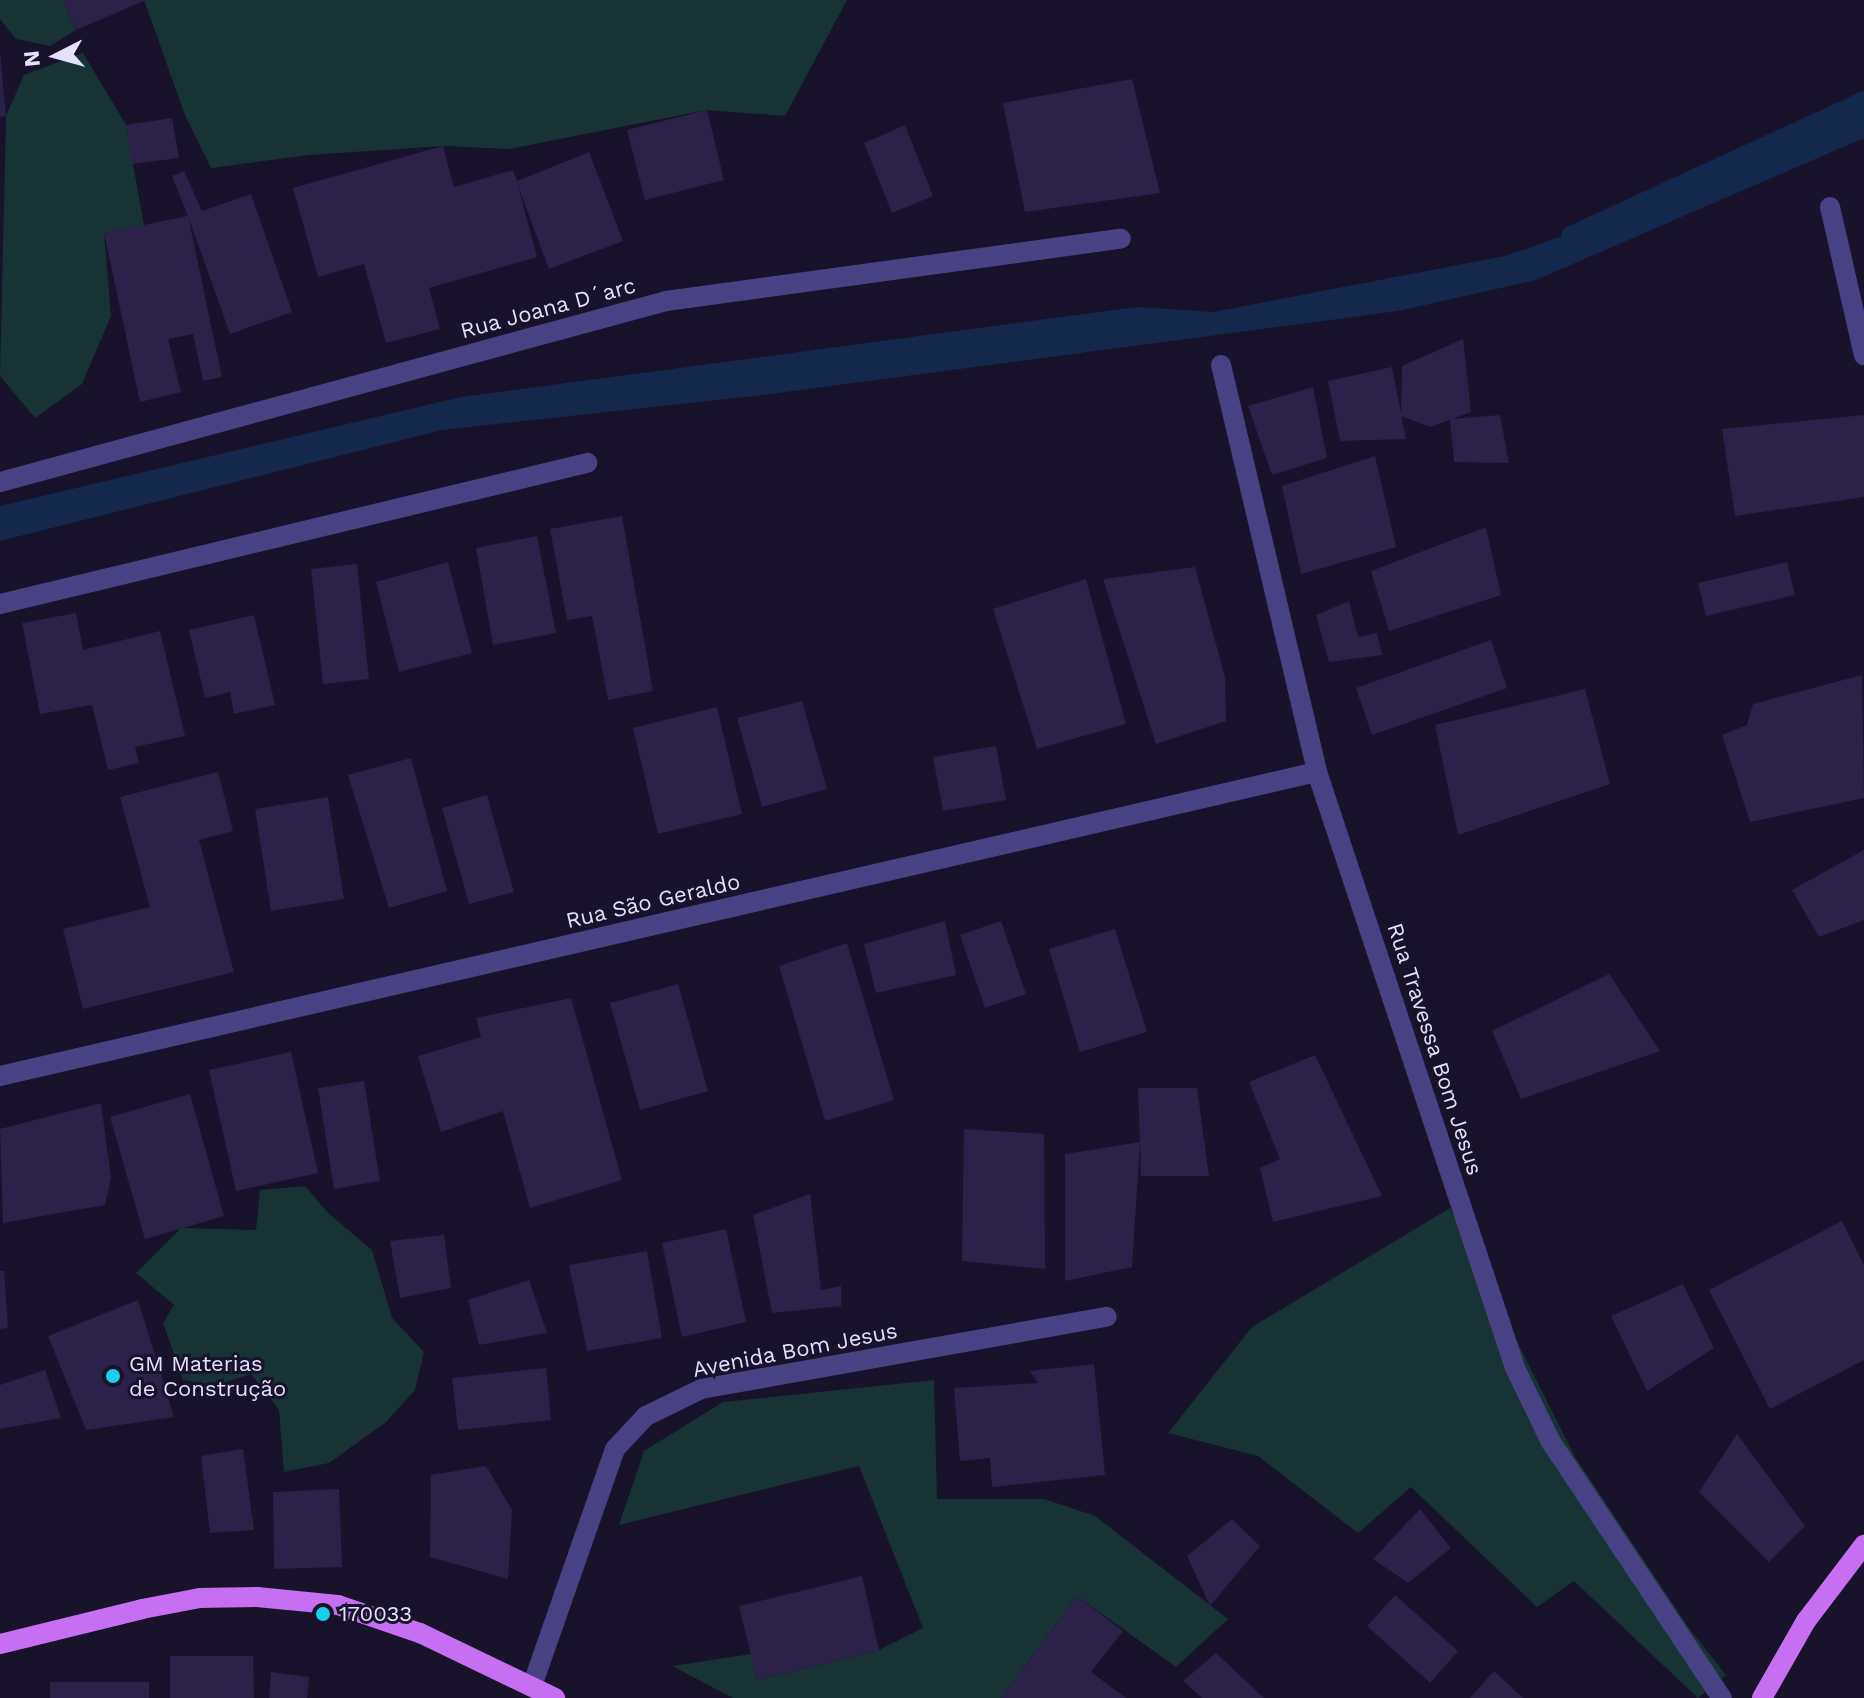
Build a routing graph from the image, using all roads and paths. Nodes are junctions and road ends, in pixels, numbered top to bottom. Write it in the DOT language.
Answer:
graph roads {
  1 [pos="1830,207"];
  2 [pos="1121,239"];
  3 [pos="1864,355"];
  4 [pos="1221,365"];
  5 [pos="587,463"];
  6 [pos="0,482"];
  7 [pos="0,604"];
  8 [pos="1317,772"];
  9 [pos="0,1076"];
  10 [pos="1107,1317"];
  11 [pos="1864,1545"];
  12 [pos="0,1644"];
  13 [pos="532,1686"];
  14 [pos="555,1698"];
  15 [pos="1722,1698"];
  16 [pos="1762,1698"];
  1 -- 3 [label="street"];
  2 -- 6 [label="street, Rua Joana D´arc"];
  4 -- 8 [label="street, Rua Travessa Bom Jesus"];
  5 -- 7 [label="street"];
  8 -- 9 [label="street, Rua São Geraldo"];
  8 -- 15 [label="street, Rua Travessa Bom Jesus"];
  10 -- 13 [label="street, Avenida Bom Jesus"];
  11 -- 16 [label="main road"];
  12 -- 13 [label="main road"];
  13 -- 14 [label="main road"];
}
